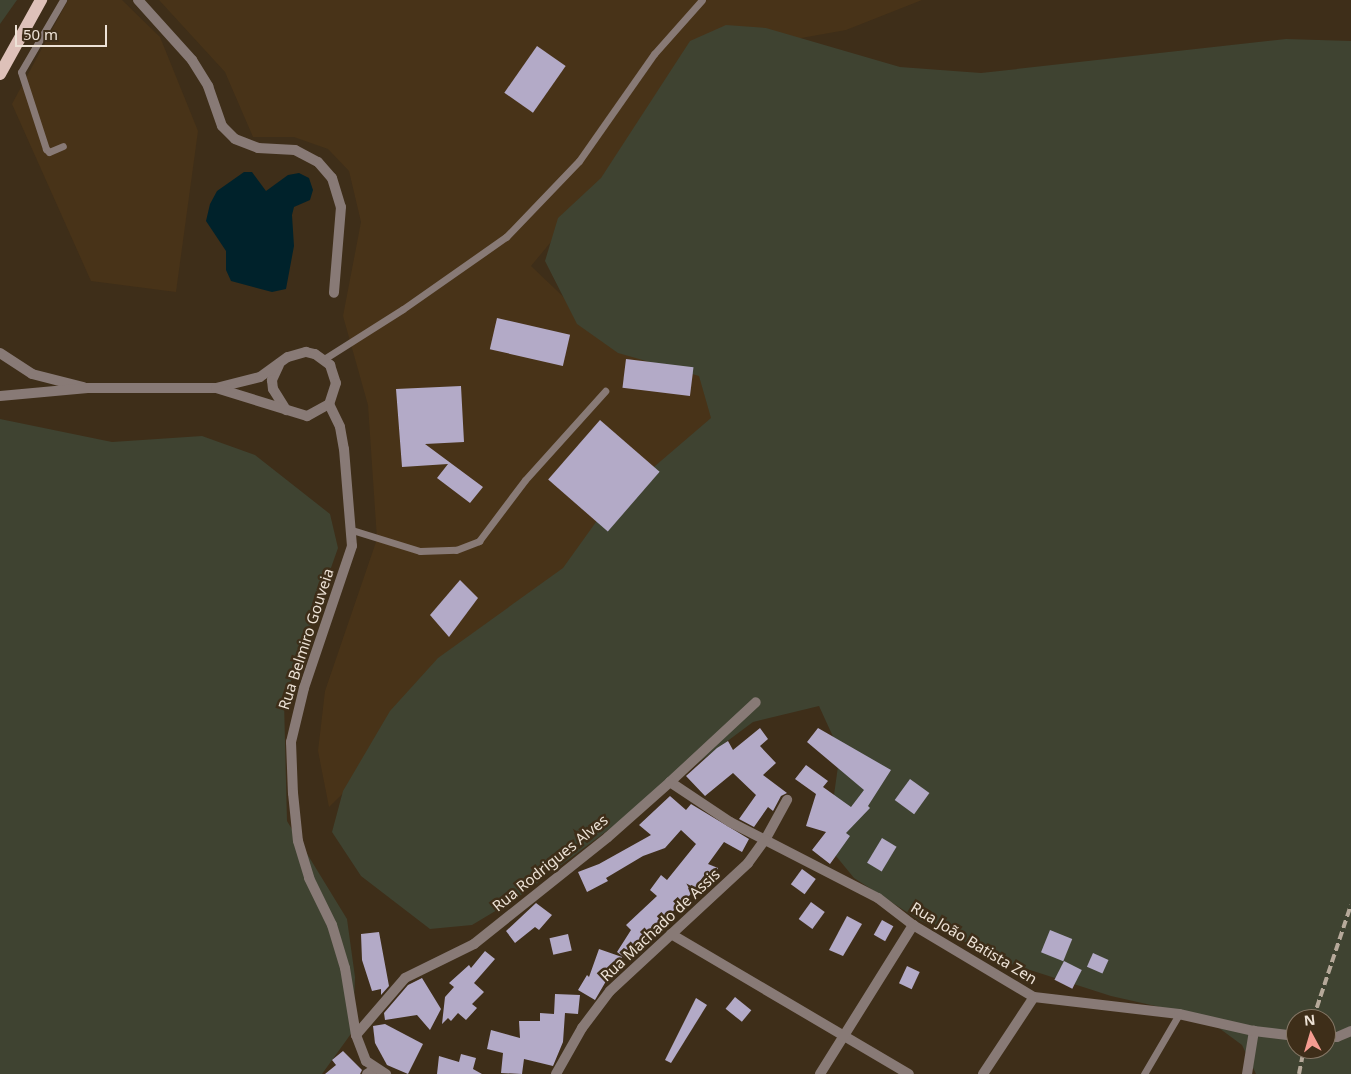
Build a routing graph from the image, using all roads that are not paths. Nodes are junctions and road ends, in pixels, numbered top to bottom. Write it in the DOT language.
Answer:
graph roads {
  1 [pos="41,0"];
  2 [pos="63,0"];
  3 [pos="138,0"];
  4 [pos="702,0"];
  5 [pos="0,74"];
  6 [pos="63,146"];
  7 [pos="334,293"];
  8 [pos="0,353"];
  9 [pos="324,359"];
  10 [pos="280,363"];
  11 [pos="88,388"];
  12 [pos="216,388"];
  13 [pos="605,391"];
  14 [pos="0,396"];
  15 [pos="329,404"];
  16 [pos="288,412"];
  17 [pos="352,530"];
  18 [pos="756,702"];
  19 [pos="670,782"];
  20 [pos="787,800"];
  21 [pos="765,840"];
  22 [pos="913,925"];
  23 [pos="671,934"];
  24 [pos="1034,997"];
  25 [pos="1179,1014"];
  26 [pos="1254,1031"];
  27 [pos="1351,1031"];
  28 [pos="356,1035"];
  29 [pos="1286,1035"];
  30 [pos="844,1036"];
  31 [pos="1336,1037"];
  32 [pos="371,1071"];
  33 [pos="386,1074"];
  34 [pos="556,1074"];
  35 [pos="820,1074"];
  36 [pos="909,1074"];
  37 [pos="983,1074"];
  38 [pos="1144,1074"];
  39 [pos="1247,1074"];
  1 -- 5 [label="main road"];
  2 -- 6 [label="lane"];
  3 -- 7 [label="street"];
  4 -- 9 [label="lane"];
  8 -- 11 [label="street"];
  9 -- 10 [label="street"];
  9 -- 15 [label="street"];
  10 -- 12 [label="street"];
  10 -- 16 [label="street"];
  11 -- 12 [label="street"];
  11 -- 14 [label="street"];
  12 -- 16 [label="street"];
  13 -- 17 [label="lane"];
  15 -- 16 [label="street"];
  15 -- 17 [label="street, Rua Belmiro Gouveia"];
  17 -- 28 [label="street, Rua Belmiro Gouveia"];
  18 -- 19 [label="street, Rua Rodrigues Alves"];
  19 -- 21 [label="street, Rua João Batista Zen"];
  19 -- 28 [label="street, Rua Rodrigues Alves"];
  20 -- 21 [label="street, Rua Machado de Assis"];
  21 -- 22 [label="street, Rua João Batista Zen"];
  21 -- 23 [label="street, Rua Machado de Assis"];
  22 -- 24 [label="street, Rua João Batista Zen"];
  22 -- 30 [label="street"];
  23 -- 30 [label="street"];
  23 -- 34 [label="street, Rua Machado de Assis"];
  24 -- 25 [label="street, Rua João Batista Zen"];
  24 -- 37 [label="street"];
  25 -- 26 [label="street, Rua João Batista Zen"];
  25 -- 38 [label="lane"];
  26 -- 29 [label="street, Rua João Batista Zen"];
  26 -- 39 [label="street"];
  27 -- 31 [label="street"];
  28 -- 32 [label="street, Rua Belmiro Gouveia"];
  30 -- 35 [label="street"];
  30 -- 36 [label="street"];
  32 -- 33 [label="street, Rua Belmiro Gouveia"];
}
